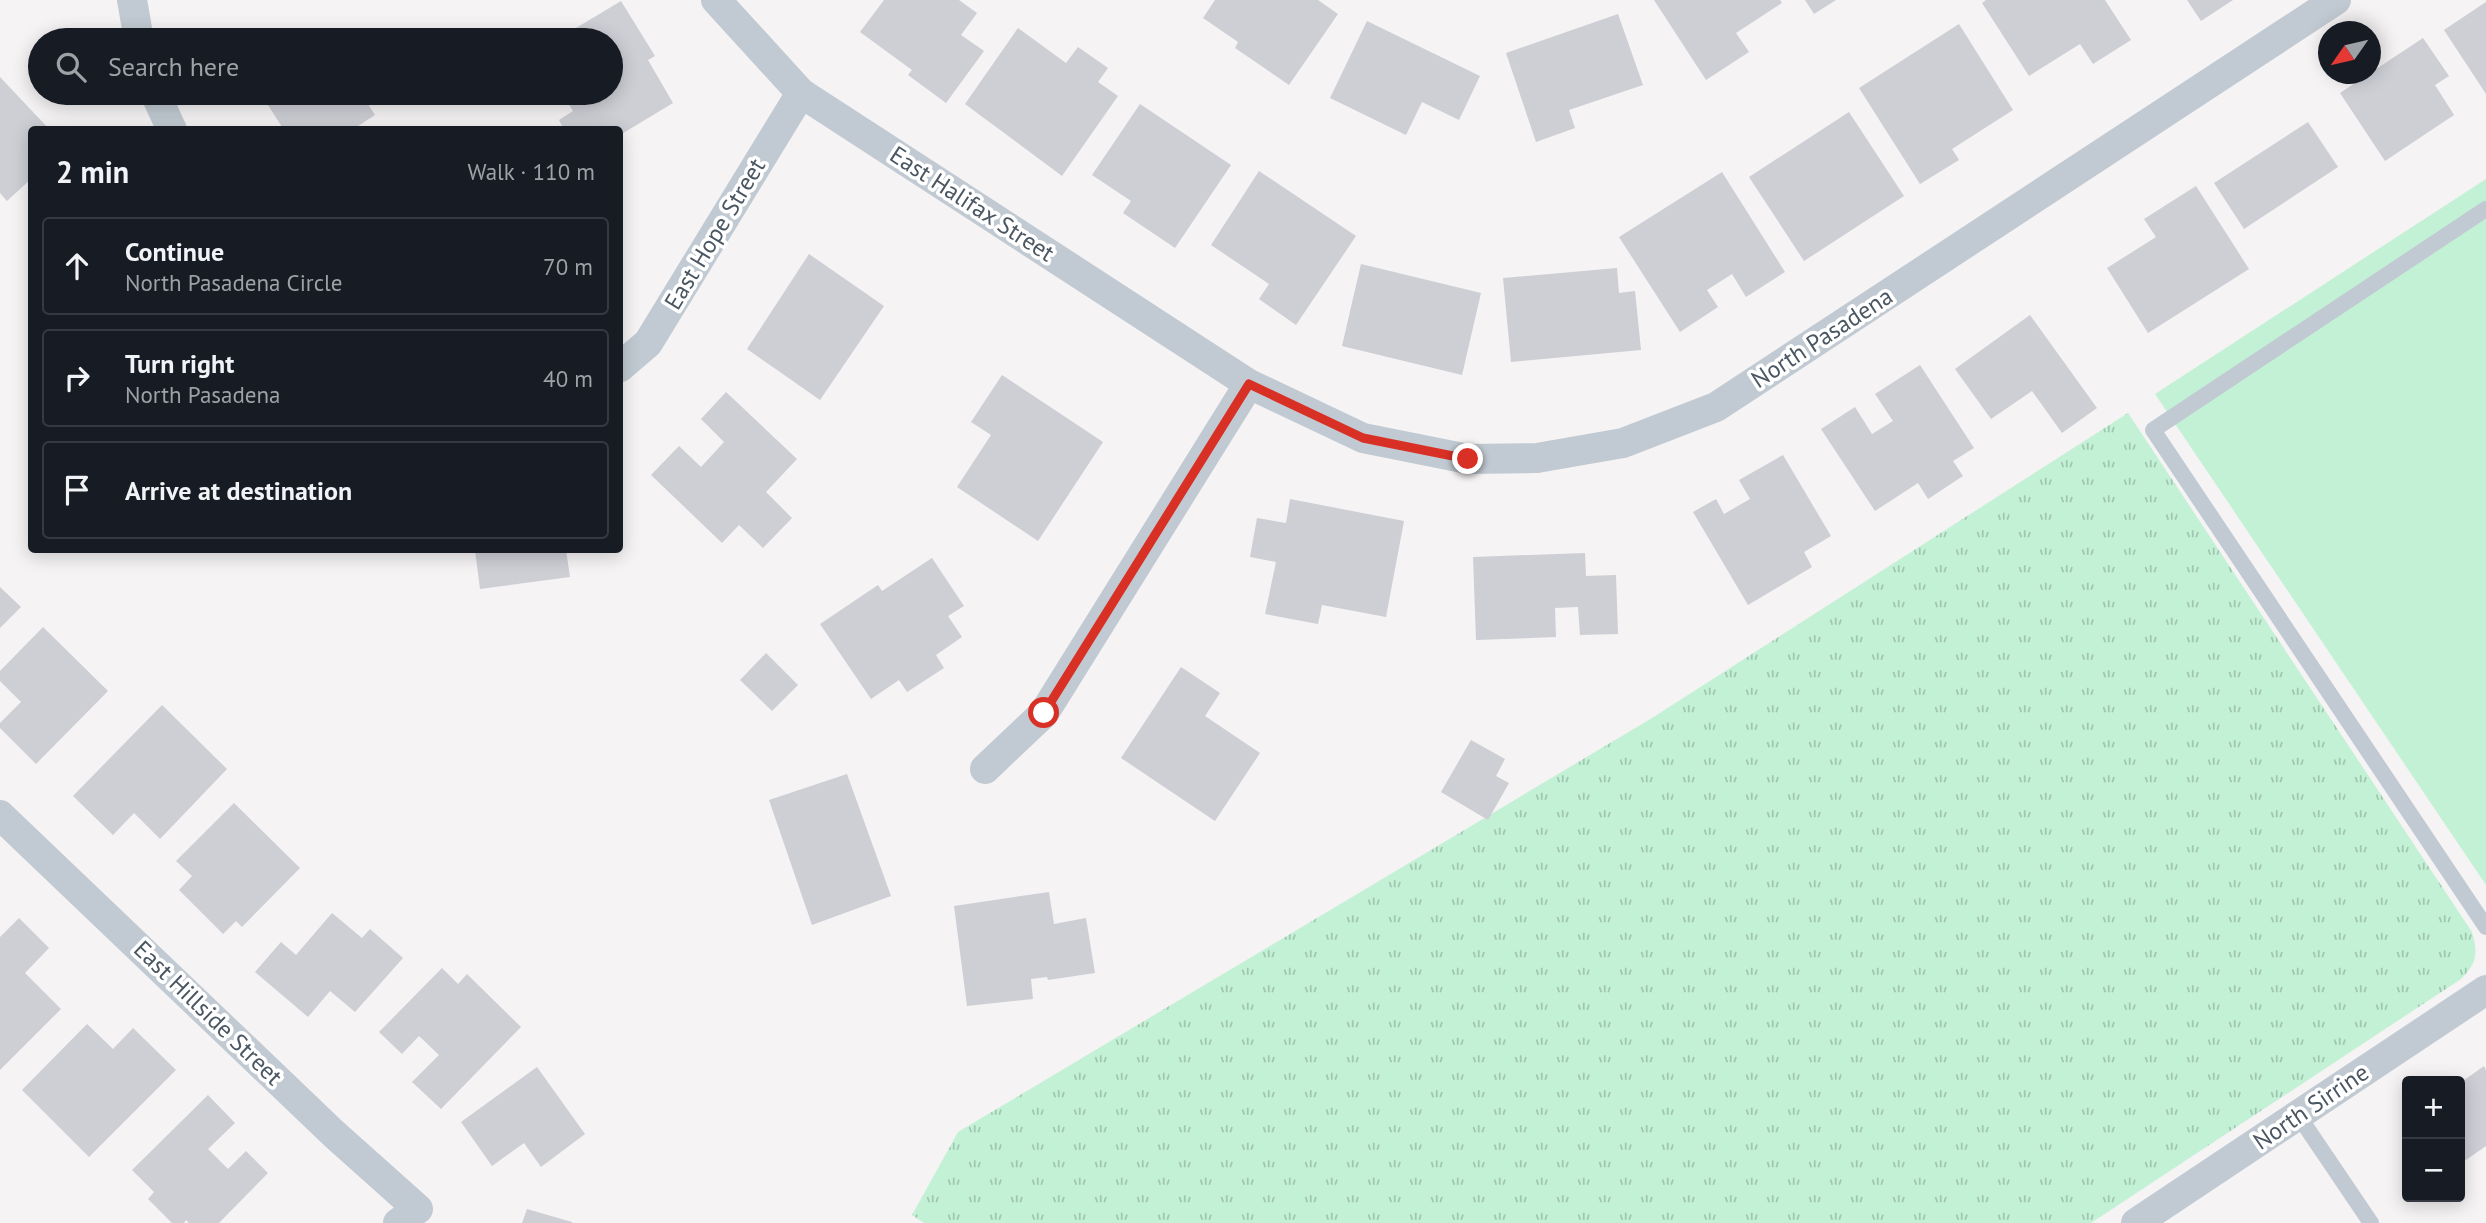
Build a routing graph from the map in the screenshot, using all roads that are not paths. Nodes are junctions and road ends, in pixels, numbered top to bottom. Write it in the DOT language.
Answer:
graph roads {
  1 [pos="132,0"];
  2 [pos="716,0"];
  3 [pos="2336,0"];
  4 [pos="137,28"];
  5 [pos="801,93"];
  6 [pos="161,105"];
  7 [pos="170,126"];
  8 [pos="2486,209"];
  9 [pos="623,364"];
  10 [pos="1249,384"];
  11 [pos="985,769"];
  12 [pos="0,816"];
  13 [pos="2486,927"];
  14 [pos="2486,990"];
  15 [pos="2298,1115"];
  16 [pos="408,1216"];
  17 [pos="2136,1223"];
  18 [pos="2371,1223"];
  1 -- 4 [label="street"];
  2 -- 5 [label="street, East Halifax Street"];
  3 -- 10 [label="street, North Pasadena"];
  5 -- 9 [label="street, East Hope Street"];
  5 -- 10 [label="street, East Halifax Street"];
  6 -- 7 [label="street"];
  8 -- 13 [label="lane"];
  10 -- 11 [label="street"];
  12 -- 16 [label="street, East Hillside Street"];
  14 -- 15 [label="street, North Sirrine"];
  15 -- 17 [label="street, North Sirrine"];
  15 -- 18 [label="lane"];
}
